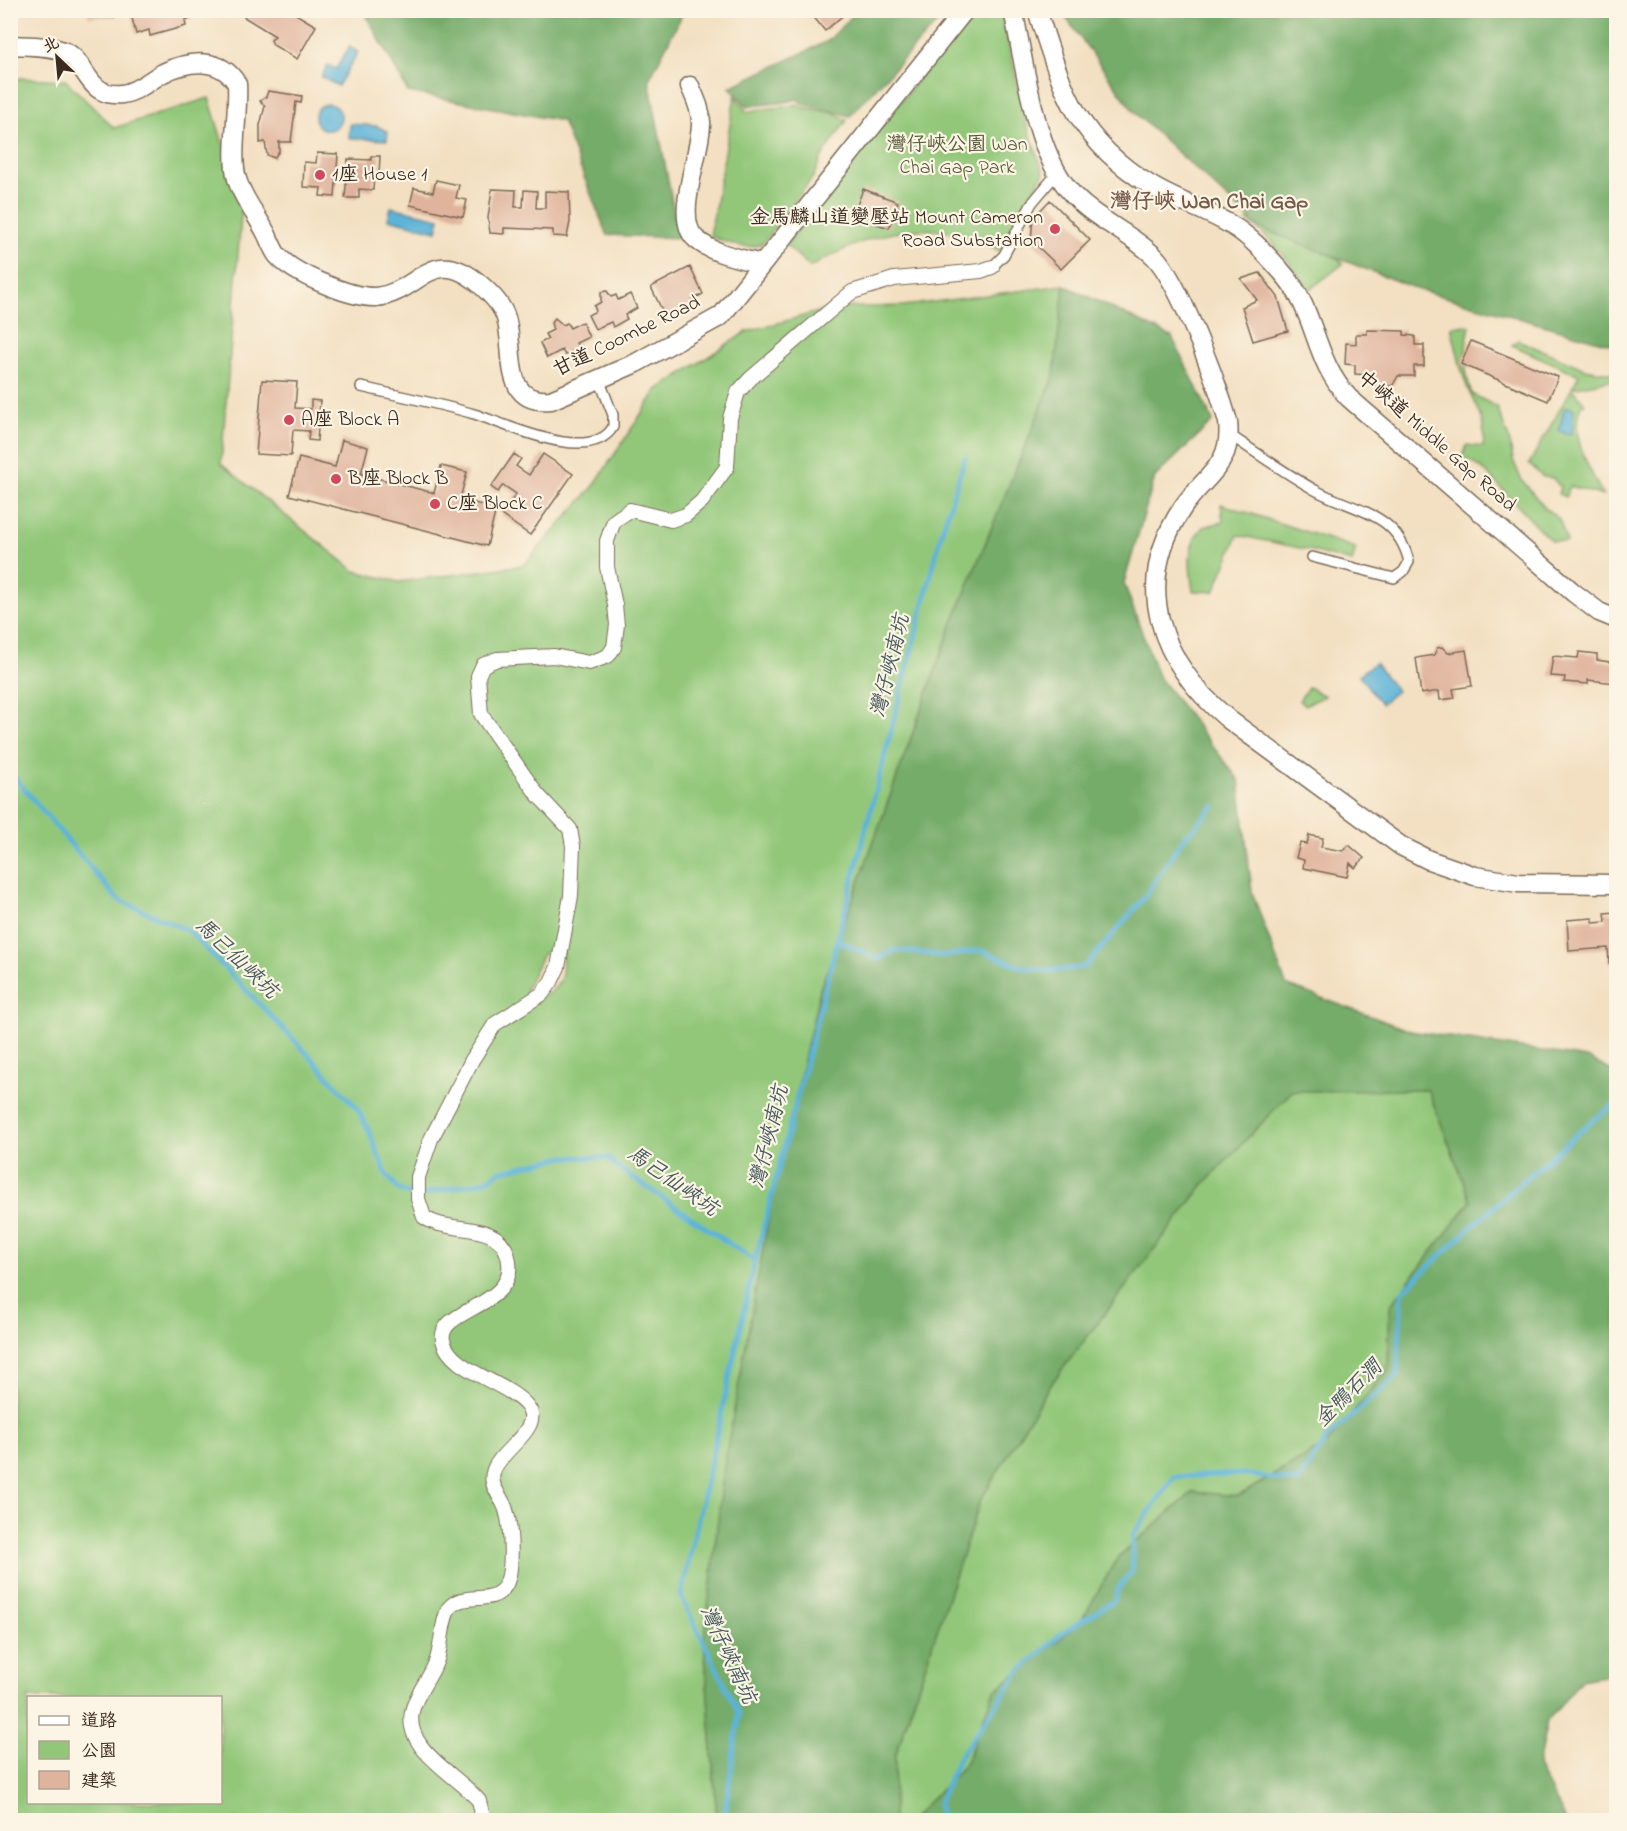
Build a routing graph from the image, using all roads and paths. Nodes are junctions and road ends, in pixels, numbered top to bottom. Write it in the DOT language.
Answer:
graph roads {
  1 [pos="964,10"];
  2 [pos="1013,10"];
  3 [pos="1037,10"];
  4 [pos="10,45"];
  5 [pos="690,86"];
  6 [pos="1058,172"];
  7 [pos="761,264"];
  8 [pos="992,267"];
  9 [pos="598,379"];
  10 [pos="361,387"];
  11 [pos="1230,435"];
  12 [pos="1312,557"];
  13 [pos="1617,619"];
  14 [pos="1617,884"];
  15 [pos="478,1821"];
  1 -- 7 [label="street, 甘道 Coombe Road"];
  2 -- 6 [label="street"];
  3 -- 13 [label="street, 中峽道 Middle Gap Road"];
  4 -- 9 [label="street, 甘道 Coombe Road"];
  5 -- 7 [label="street"];
  6 -- 8 [label="lane"];
  6 -- 11 [label="street"];
  7 -- 9 [label="street, 甘道 Coombe Road"];
  8 -- 15 [label="street"];
  9 -- 10 [label="lane"];
  11 -- 12 [label="lane"];
  11 -- 14 [label="street"];
}
